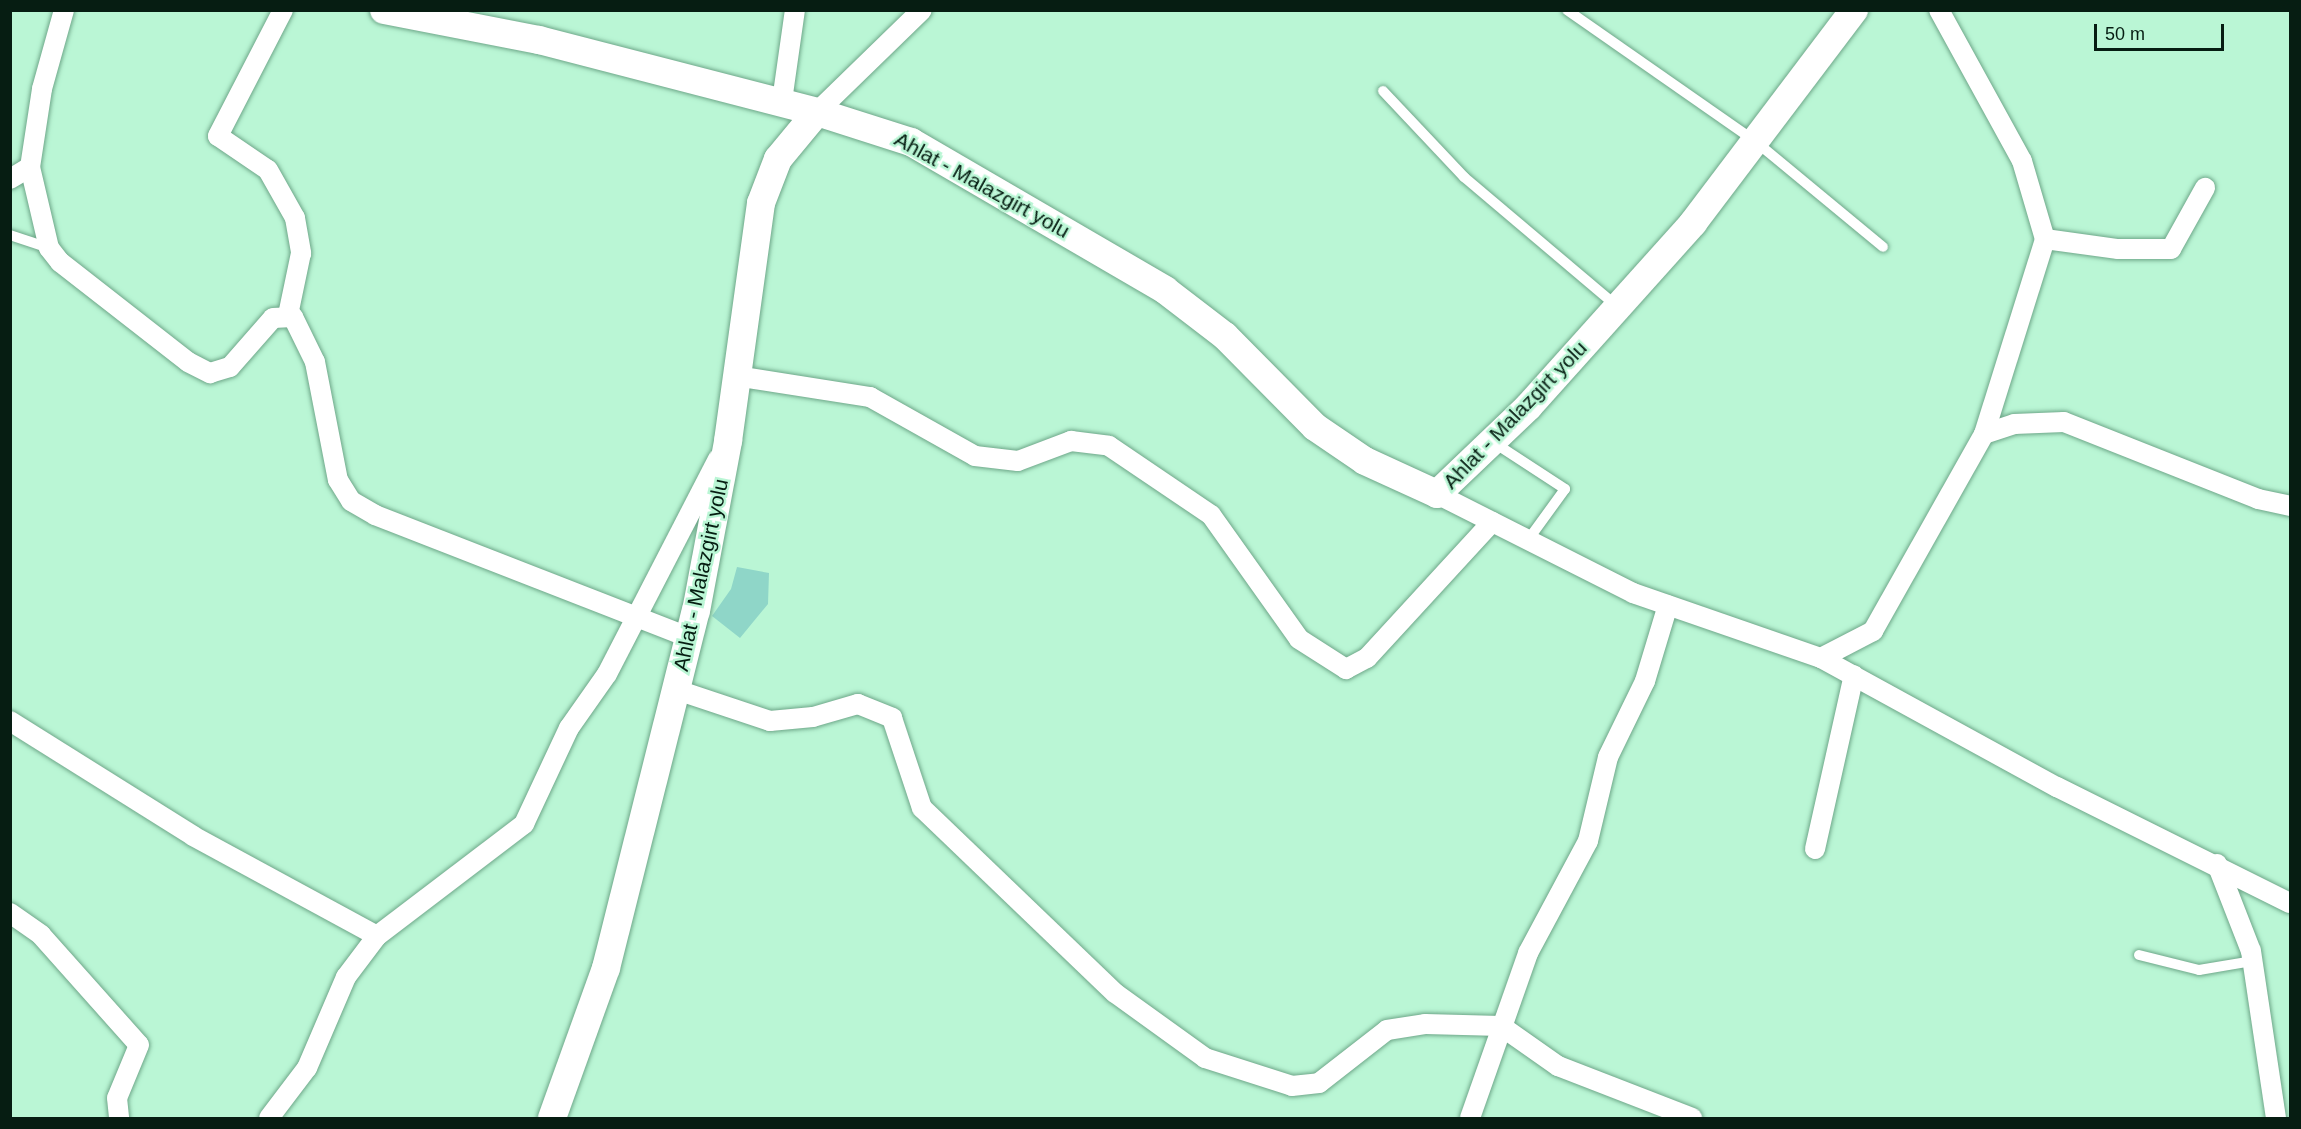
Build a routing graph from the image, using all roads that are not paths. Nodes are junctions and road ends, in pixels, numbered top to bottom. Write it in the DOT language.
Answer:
graph roads {
  1 [pos="64,10"];
  2 [pos="283,10"];
  3 [pos="384,10"];
  4 [pos="795,10"];
  5 [pos="1568,10"];
  6 [pos="1854,10"];
  7 [pos="1939,10"];
  8 [pos="911,15"];
  9 [pos="1383,91"];
  10 [pos="782,101"];
  11 [pos="817,112"];
  12 [pos="1755,141"];
  13 [pos="30,167"];
  14 [pos="10,179"];
  15 [pos="2205,188"];
  16 [pos="10,235"];
  17 [pos="2044,239"];
  18 [pos="1882,247"];
  19 [pos="49,248"];
  20 [pos="1618,307"];
  21 [pos="288,315"];
  22 [pos="736,376"];
  23 [pos="1984,434"];
  24 [pos="728,441"];
  25 [pos="1493,442"];
  26 [pos="1437,494"];
  27 [pos="2290,506"];
  28 [pos="1492,522"];
  29 [pos="1528,540"];
  30 [pos="1668,605"];
  31 [pos="634,619"];
  32 [pos="690,638"];
  33 [pos="1821,658"];
  34 [pos="1854,675"];
  35 [pos="677,690"];
  36 [pos="10,721"];
  37 [pos="1815,849"];
  38 [pos="2217,864"];
  39 [pos="2290,903"];
  40 [pos="10,913"];
  41 [pos="377,936"];
  42 [pos="2139,955"];
  43 [pos="2253,961"];
  44 [pos="1501,1026"];
  45 [pos="119,1119"];
  46 [pos="269,1119"];
  47 [pos="552,1119"];
  48 [pos="1470,1119"];
  49 [pos="1692,1119"];
  50 [pos="2276,1119"];
  1 -- 13 [label="street"];
  2 -- 21 [label="street"];
  3 -- 10 [label="main road"];
  4 -- 10 [label="street"];
  5 -- 12 [label="lane"];
  6 -- 12 [label="main road, Ahlat - Malazgirt yolu"];
  7 -- 17 [label="street"];
  8 -- 11 [label="street"];
  9 -- 20 [label="lane"];
  10 -- 11 [label="main road"];
  11 -- 22 [label="main road, Ahlat - Malazgirt yolu"];
  11 -- 26 [label="main road, Ahlat - Malazgirt yolu"];
  12 -- 18 [label="lane"];
  12 -- 20 [label="main road, Ahlat - Malazgirt yolu"];
  13 -- 14 [label="street"];
  13 -- 19 [label="street"];
  15 -- 17 [label="street"];
  16 -- 19 [label="lane"];
  17 -- 23 [label="street"];
  19 -- 21 [label="street"];
  20 -- 25 [label="main road, Ahlat - Malazgirt yolu"];
  21 -- 31 [label="street"];
  22 -- 24 [label="main road, Ahlat - Malazgirt yolu"];
  22 -- 28 [label="street"];
  23 -- 27 [label="street"];
  23 -- 33 [label="street"];
  24 -- 31 [label="street"];
  24 -- 32 [label="main road, Ahlat - Malazgirt yolu"];
  25 -- 26 [label="main road, Ahlat - Malazgirt yolu"];
  25 -- 29 [label="lane"];
  26 -- 28 [label="street"];
  28 -- 29 [label="street"];
  29 -- 30 [label="street"];
  30 -- 33 [label="street"];
  30 -- 44 [label="street"];
  31 -- 32 [label="street"];
  31 -- 41 [label="street"];
  32 -- 35 [label="main road, Ahlat - Malazgirt yolu"];
  33 -- 34 [label="street"];
  34 -- 37 [label="street"];
  34 -- 38 [label="street"];
  35 -- 44 [label="street"];
  35 -- 47 [label="main road, Ahlat - Malazgirt yolu"];
  36 -- 41 [label="street"];
  38 -- 39 [label="street"];
  38 -- 43 [label="street"];
  40 -- 45 [label="street"];
  41 -- 46 [label="street"];
  42 -- 43 [label="lane"];
  43 -- 50 [label="street"];
  44 -- 48 [label="street"];
  44 -- 49 [label="street"];
}
